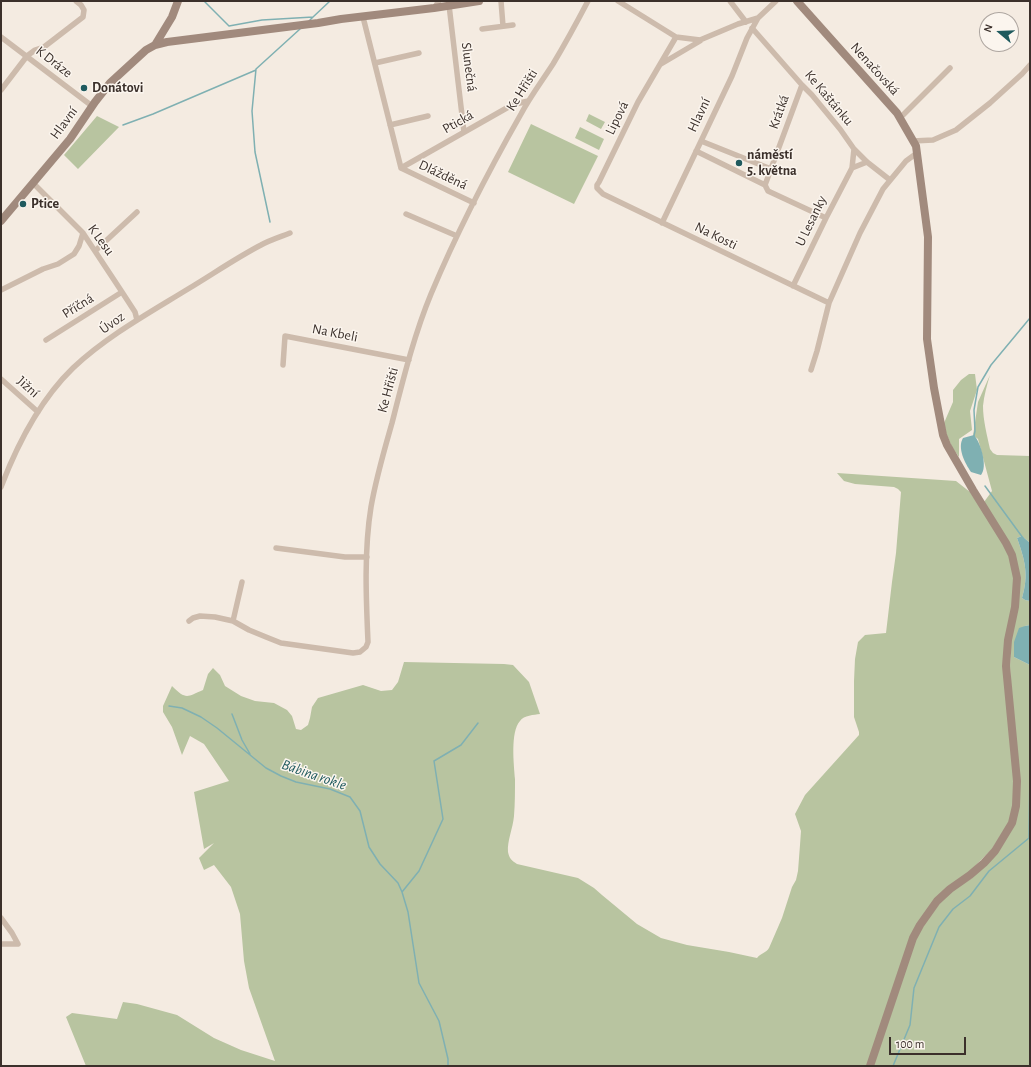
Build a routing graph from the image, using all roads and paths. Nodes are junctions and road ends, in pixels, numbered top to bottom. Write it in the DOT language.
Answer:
graph roads {
  1 [pos="76,1"];
  2 [pos="178,1"];
  3 [pos="478,1"];
  4 [pos="501,1"];
  5 [pos="588,1"];
  6 [pos="618,1"];
  7 [pos="730,1"];
  8 [pos="776,1"];
  9 [pos="797,1"];
  10 [pos="82,3"];
  11 [pos="436,4"];
  12 [pos="449,5"];
  13 [pos="363,17"];
  14 [pos="758,18"];
  15 [pos="746,22"];
  16 [pos="513,25"];
  17 [pos="503,26"];
  18 [pos="752,28"];
  19 [pos="482,29"];
  20 [pos="1,37"];
  21 [pos="676,37"];
  22 [pos="700,40"];
  23 [pos="156,45"];
  24 [pos="419,53"];
  25 [pos="27,56"];
  26 [pos="375,63"];
  27 [pos="661,64"];
  28 [pos="1030,65"];
  29 [pos="950,68"];
  30 [pos="802,85"];
  31 [pos="1,90"];
  32 [pos="528,101"];
  33 [pos="92,106"];
  34 [pos="428,116"];
  35 [pos="900,117"];
  36 [pos="390,125"];
  37 [pos="464,132"];
  38 [pos="701,141"];
  39 [pos="913,141"];
  40 [pos="854,149"];
  41 [pos="696,151"];
  42 [pos="917,153"];
  43 [pos="867,162"];
  44 [pos="401,168"];
  45 [pos="852,168"];
  46 [pos="771,170"];
  47 [pos="890,180"];
  48 [pos="33,183"];
  49 [pos="597,185"];
  50 [pos="765,185"];
  51 [pos="474,203"];
  52 [pos="137,212"];
  53 [pos="406,214"];
  54 [pos="826,218"];
  55 [pos="1,221"];
  56 [pos="662,223"];
  57 [pos="84,233"];
  58 [pos="290,233"];
  59 [pos="457,236"];
  60 [pos="96,251"];
  61 [pos="793,286"];
  62 [pos="1,290"];
  63 [pos="122,292"];
  64 [pos="829,303"];
  65 [pos="137,320"];
  66 [pos="46,340"];
  67 [pos="409,360"];
  68 [pos="283,364"];
  69 [pos="812,370"];
  70 [pos="1,379"];
  71 [pos="38,412"];
  72 [pos="1,487"];
  73 [pos="276,548"];
  74 [pos="367,557"];
  75 [pos="242,582"];
  76 [pos="189,621"];
  77 [pos="234,621"];
  78 [pos="1,918"];
  79 [pos="1,944"];
  80 [pos="870,1066"];
  1 -- 10 [label="street"];
  2 -- 23 [label="street"];
  3 -- 12 [label="street, Hlavní"];
  4 -- 17 [label="street"];
  5 -- 32 [label="street, Ke Hřišti"];
  6 -- 21 [label="street"];
  7 -- 15 [label="street"];
  8 -- 14 [label="street"];
  9 -- 35 [label="street, Nenačovská"];
  10 -- 25 [label="street"];
  11 -- 12 [label="street, Hlavní"];
  11 -- 13 [label="street, Hlavní"];
  12 -- 37 [label="street, Slunečná"];
  13 -- 23 [label="street, Hlavní"];
  13 -- 26 [label="street"];
  14 -- 15 [label="street, Lipová"];
  14 -- 18 [label="street, Hlavní"];
  15 -- 22 [label="street, Lipová"];
  16 -- 17 [label="street"];
  17 -- 19 [label="street"];
  18 -- 30 [label="street, Ke Kaštánku"];
  18 -- 38 [label="street, Hlavní"];
  20 -- 25 [label="street, K Dráze"];
  21 -- 22 [label="street"];
  21 -- 27 [label="street, Lipová"];
  22 -- 27 [label="street, Lipová"];
  23 -- 33 [label="street, Hlavní"];
  24 -- 26 [label="street"];
  25 -- 31 [label="street"];
  25 -- 33 [label="street, K Dráze"];
  26 -- 36 [label="street"];
  27 -- 49 [label="street, Lipová"];
  28 -- 39 [label="street"];
  29 -- 35 [label="street"];
  30 -- 40 [label="street, Ke Kaštánku"];
  30 -- 46 [label="street, Krátká"];
  32 -- 37 [label="street, Ptická"];
  32 -- 51 [label="street, Ke Hřišti"];
  33 -- 48 [label="street, Hlavní"];
  34 -- 36 [label="street"];
  35 -- 39 [label="street, Nenačovská"];
  36 -- 44 [label="street"];
  37 -- 44 [label="street, Ptická"];
  38 -- 41 [label="street, Hlavní"];
  38 -- 46 [label="street"];
  39 -- 42 [label="street, Nenačovská"];
  40 -- 43 [label="street, Ke Kaštánku"];
  40 -- 45 [label="street, U Lesanky"];
  41 -- 50 [label="street"];
  41 -- 56 [label="street, Hlavní"];
  42 -- 47 [label="street"];
  42 -- 80 [label="street, Nenačovská"];
  43 -- 45 [label="street"];
  43 -- 47 [label="street, Ke Kaštánku"];
  44 -- 51 [label="street, Dlážděná"];
  45 -- 54 [label="street, U Lesanky"];
  46 -- 50 [label="street"];
  47 -- 64 [label="street"];
  48 -- 55 [label="street, Hlavní"];
  48 -- 57 [label="street, K Lesu"];
  49 -- 56 [label="street, Na Kosti"];
  50 -- 54 [label="street"];
  51 -- 59 [label="street, Ke Hřišti"];
  52 -- 60 [label="street"];
  53 -- 59 [label="street"];
  54 -- 61 [label="street, U Lesanky"];
  56 -- 61 [label="street, Na Kosti"];
  57 -- 60 [label="street, K Lesu"];
  57 -- 62 [label="street"];
  58 -- 65 [label="street, Úvoz"];
  59 -- 67 [label="street, Ke Hřišti"];
  60 -- 63 [label="street, K Lesu"];
  61 -- 64 [label="street, Na Kosti"];
  63 -- 65 [label="street, K Lesu"];
  63 -- 66 [label="street, Příčná"];
  64 -- 69 [label="street"];
  65 -- 71 [label="street, Úvoz"];
  67 -- 68 [label="street, Na Kbeli"];
  67 -- 74 [label="street, Ke Hřišti"];
  70 -- 71 [label="street, Jižní"];
  71 -- 72 [label="street, Úvoz"];
  73 -- 74 [label="street"];
  74 -- 77 [label="street, Ke Hřišti"];
  75 -- 77 [label="street"];
  76 -- 77 [label="street, Ke Hřišti"];
  78 -- 79 [label="street"];
}
